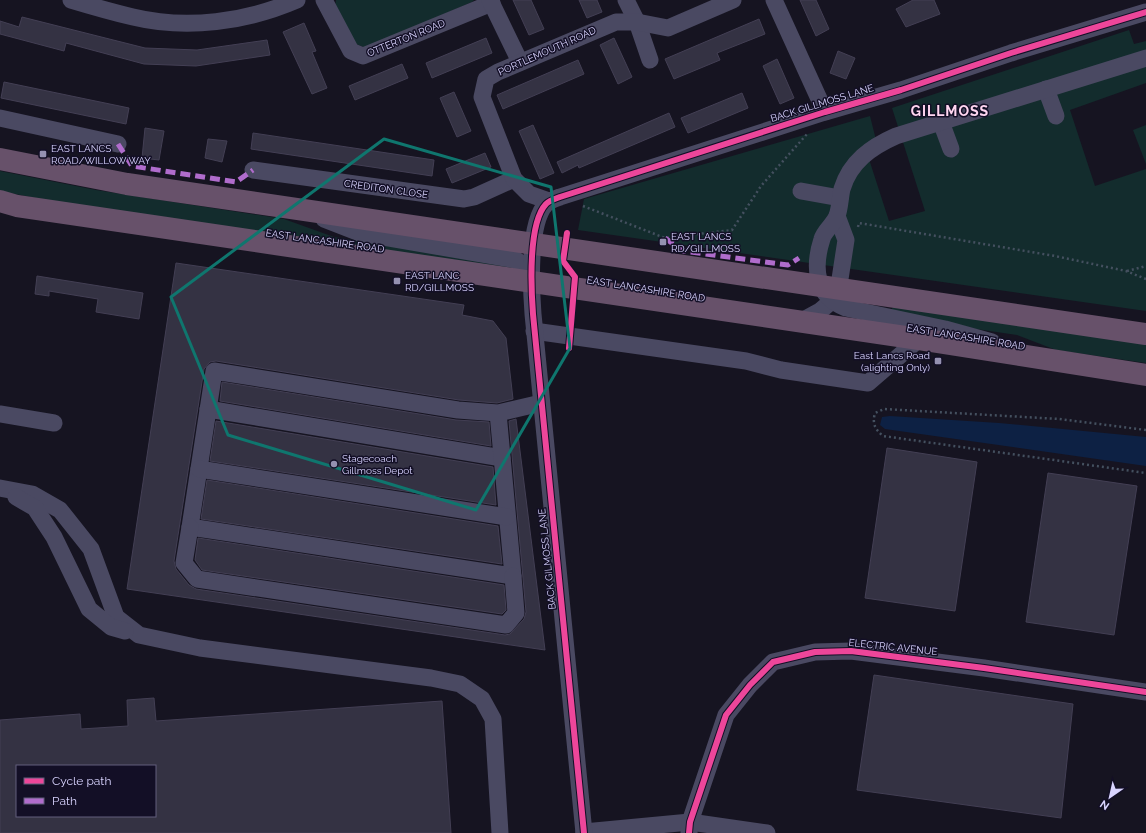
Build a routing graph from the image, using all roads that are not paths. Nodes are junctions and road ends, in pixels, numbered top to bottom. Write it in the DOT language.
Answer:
graph roads {
  1 [pos="70,0"];
  2 [pos="324,0"];
  3 [pos="626,0"];
  4 [pos="733,0"];
  5 [pos="774,0"];
  6 [pos="491,1"];
  7 [pos="286,2"];
  8 [pos="1146,12"];
  9 [pos="637,22"];
  10 [pos="1146,58"];
  11 [pos="650,60"];
  12 [pos="520,62"];
  13 [pos="1046,89"];
  14 [pos="825,112"];
  15 [pos="1056,116"];
  16 [pos="0,118"];
  17 [pos="941,122"];
  18 [pos="118,144"];
  19 [pos="950,149"];
  20 [pos="0,159"];
  21 [pos="253,170"];
  22 [pos="514,179"];
  23 [pos="801,191"];
  24 [pos="840,198"];
  25 [pos="555,199"];
  26 [pos="6,205"];
  27 [pos="300,209"];
  28 [pos="837,216"];
  29 [pos="534,244"];
  30 [pos="532,282"];
  31 [pos="830,291"];
  32 [pos="798,323"];
  33 [pos="534,331"];
  34 [pos="1146,334"];
  35 [pos="919,339"];
  36 [pos="1055,361"];
  37 [pos="1146,375"];
  38 [pos="541,403"];
  39 [pos="208,409"];
  40 [pos="498,413"];
  41 [pos="0,414"];
  42 [pos="54,423"];
  43 [pos="502,458"];
  44 [pos="199,469"];
  45 [pos="0,488"];
  46 [pos="507,517"];
  47 [pos="190,527"];
  48 [pos="513,576"];
  49 [pos="138,635"];
  50 [pos="1146,692"];
  51 [pos="689,827"];
  52 [pos="584,832"];
  53 [pos="500,833"];
  54 [pos="767,833"];
  1 -- 7 [label="street"];
  2 -- 6 [label="street, OTTERTON ROAD"];
  3 -- 9 [label="street"];
  4 -- 9 [label="street, PORTLEMOUTH ROAD"];
  5 -- 14 [label="street"];
  6 -- 12 [label="street"];
  8 -- 14 [label="street, BACK GILLMOSS LANE"];
  9 -- 11 [label="street"];
  9 -- 12 [label="street, PORTLEMOUTH ROAD"];
  10 -- 13 [label="street"];
  12 -- 22 [label="street, PORTLEMOUTH ROAD"];
  13 -- 15 [label="street"];
  13 -- 17 [label="street"];
  14 -- 25 [label="street, BACK GILLMOSS LANE"];
  16 -- 18 [label="street"];
  17 -- 19 [label="street"];
  17 -- 24 [label="street"];
  20 -- 27 [label="highway"];
  21 -- 22 [label="street, CREDITON CLOSE"];
  22 -- 25 [label="street, PORTLEMOUTH ROAD"];
  23 -- 24 [label="street"];
  24 -- 28 [label="street"];
  25 -- 29 [label="street"];
  26 -- 30 [label="highway, EAST LANCASHIRE ROAD"];
  27 -- 29 [label="highway"];
  27 -- 30 [label="street"];
  28 -- 31 [label="street"];
  28 -- 31 [label="street"];
  29 -- 30 [label="street, BACK GILMOSS LANE"];
  29 -- 31 [label="highway"];
  30 -- 32 [label="highway, EAST LANCASHIRE ROAD"];
  30 -- 33 [label="street, BACK GILMOSS LANE"];
  31 -- 32 [label="street"];
  31 -- 34 [label="highway"];
  31 -- 36 [label="street"];
  32 -- 35 [label="highway, EAST LANCASHIRE ROAD"];
  33 -- 35 [label="street"];
  33 -- 38 [label="street, BACK GILMOSS LANE"];
  35 -- 36 [label="highway, EAST LANCASHIRE ROAD"];
  36 -- 37 [label="highway, EAST LANCASHIRE ROAD"];
  38 -- 40 [label="street"];
  38 -- 52 [label="street, BACK GILMOSS LANE"];
  39 -- 40 [label="street"];
  39 -- 43 [label="street"];
  39 -- 44 [label="street"];
  40 -- 43 [label="street"];
  41 -- 42 [label="street"];
  43 -- 46 [label="street"];
  44 -- 46 [label="street"];
  44 -- 47 [label="street"];
  45 -- 49 [label="street"];
  45 -- 49 [label="street"];
  46 -- 48 [label="street"];
  47 -- 48 [label="street"];
  47 -- 48 [label="street"];
  49 -- 53 [label="street"];
  50 -- 51 [label="street, ELECTRIC AVENUE"];
  51 -- 52 [label="street"];
  51 -- 54 [label="street"];
}
